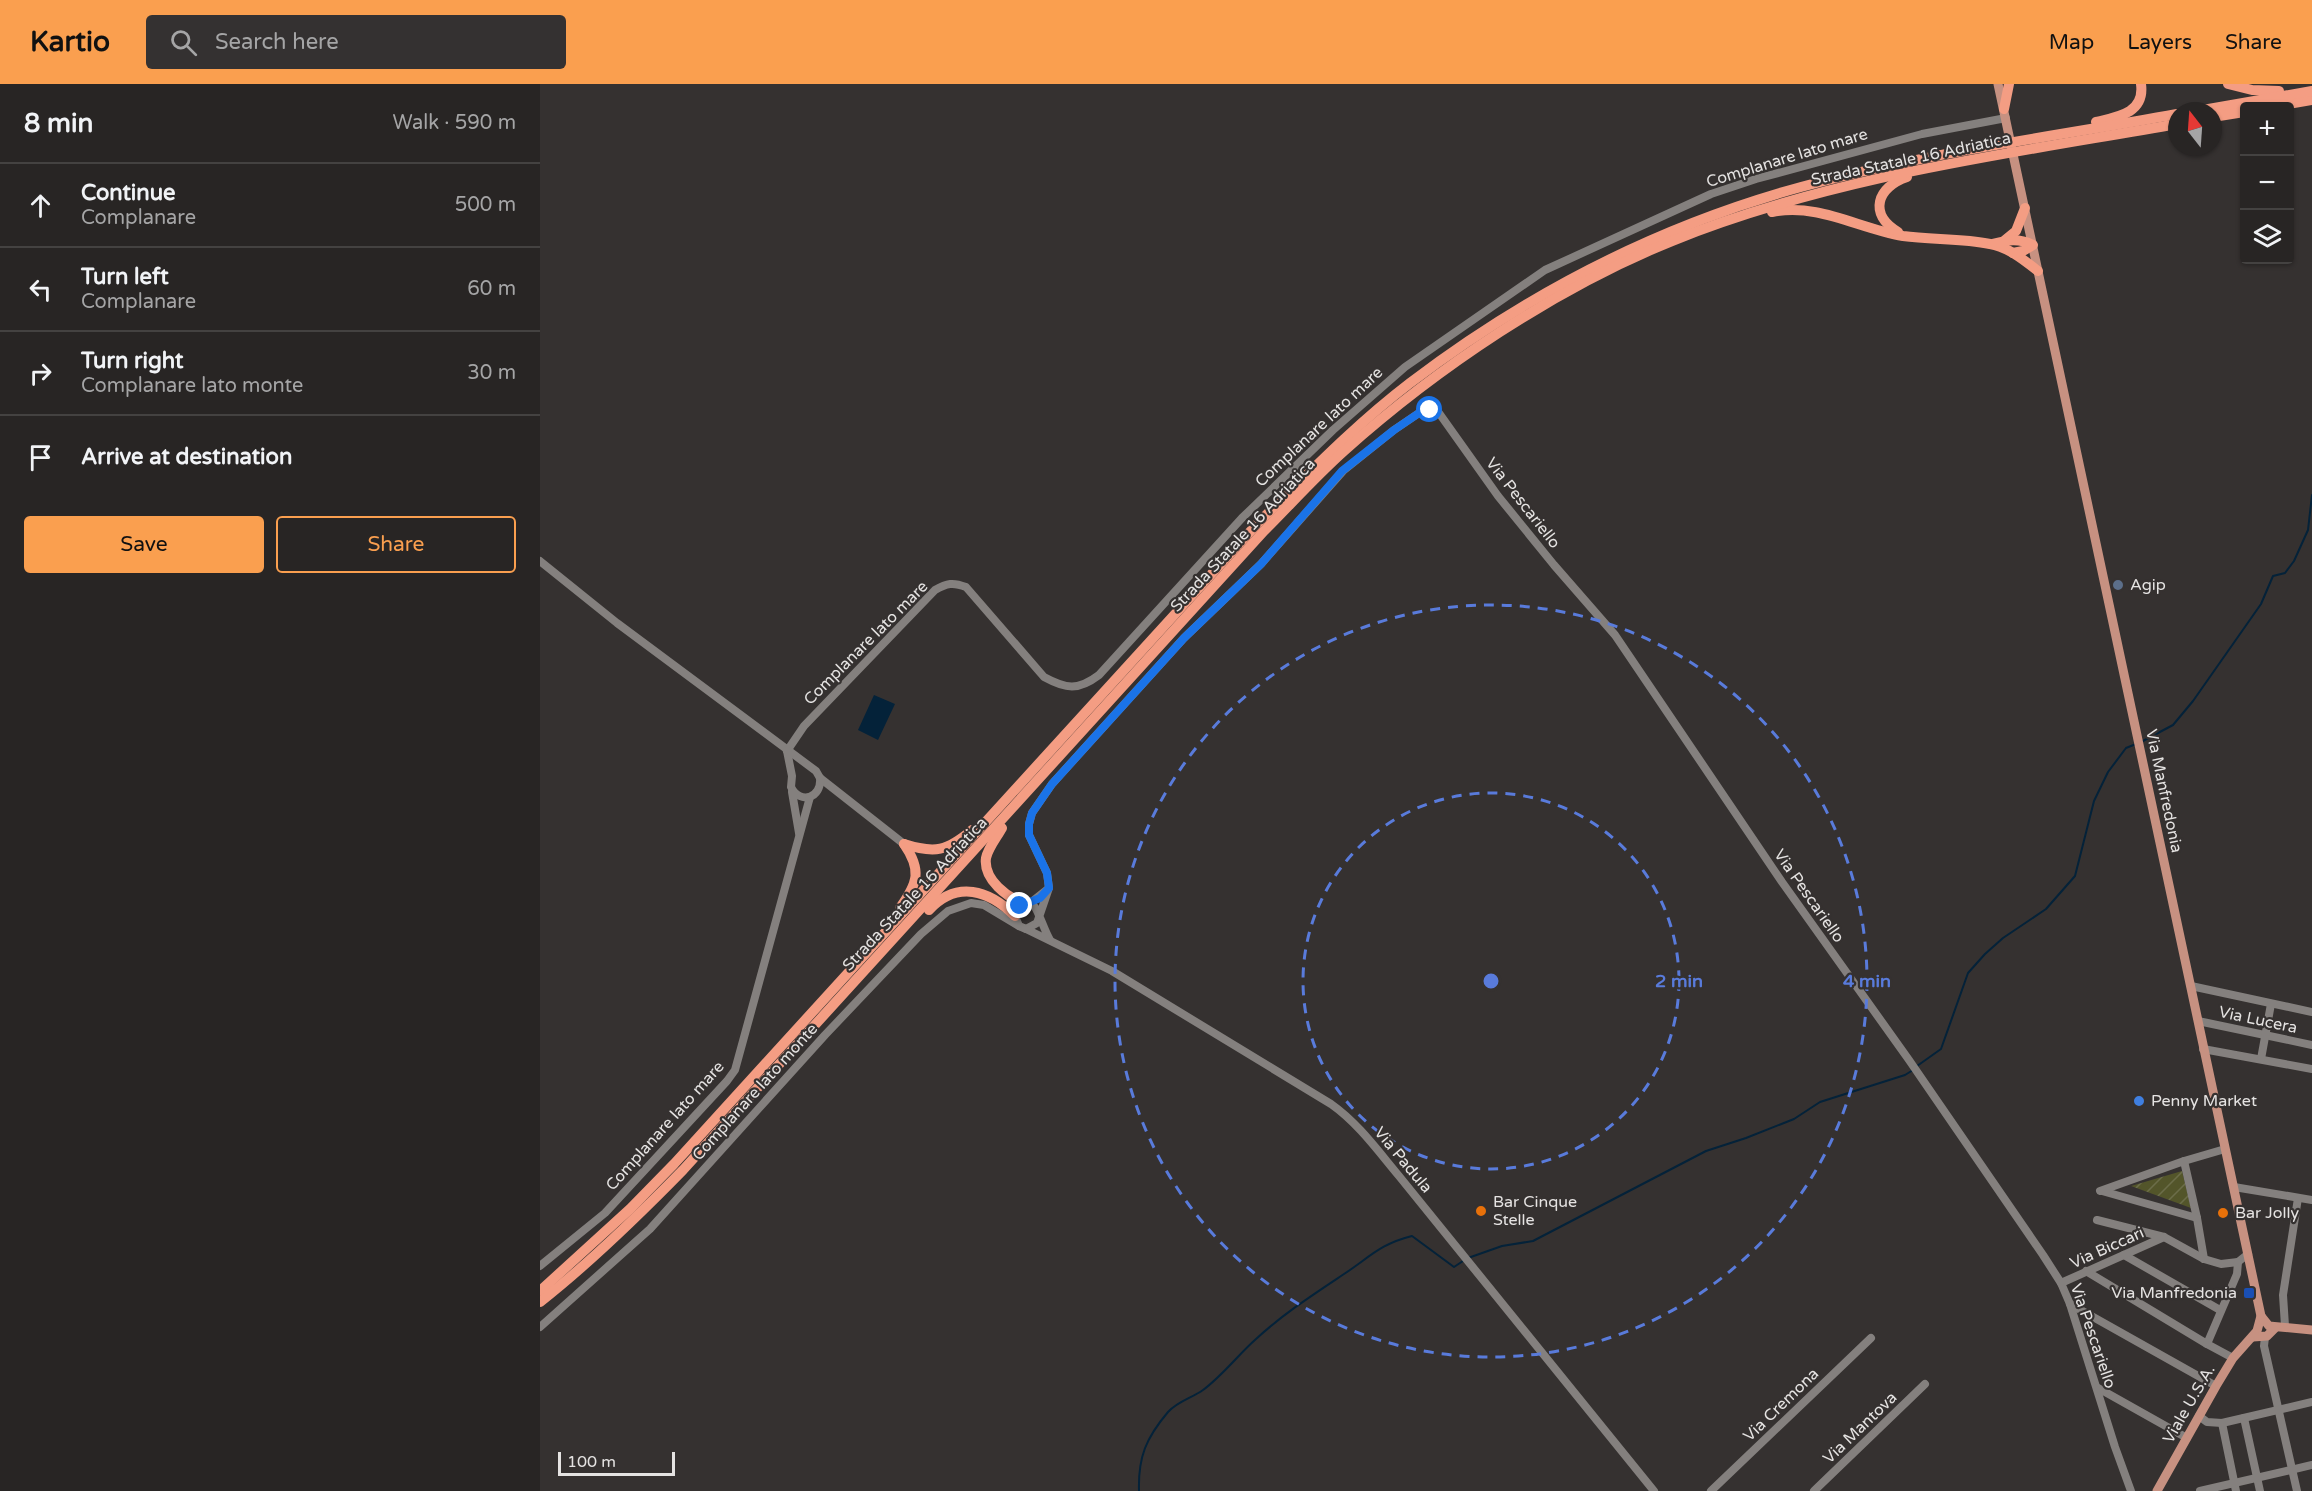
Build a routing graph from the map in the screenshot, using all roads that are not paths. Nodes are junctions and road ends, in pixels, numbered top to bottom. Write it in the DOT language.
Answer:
graph roads {
  1 [pos="1998,84"];
  2 [pos="2009,84"];
  3 [pos="2141,84"];
  4 [pos="2228,84"];
  5 [pos="2312,89"];
  6 [pos="2312,100"];
  7 [pos="2294,103"];
  8 [pos="2222,106"];
  9 [pos="2005,113"];
  10 [pos="2240,113"];
  11 [pos="2168,116"];
  12 [pos="2222,116"];
  13 [pos="2168,125"];
  14 [pos="2042,143"];
  15 [pos="1981,154"];
  16 [pos="1939,166"];
  17 [pos="2025,208"];
  18 [pos="1730,219"];
  19 [pos="1905,236"];
  20 [pos="2005,240"];
  21 [pos="1992,244"];
  22 [pos="2033,245"];
  23 [pos="2013,253"];
  24 [pos="2038,271"];
  25 [pos="540,561"];
  26 [pos="787,751"];
  27 [pos="813,769"];
  28 [pos="792,776"];
  29 [pos="820,778"];
  30 [pos="791,787"];
  31 [pos="819,790"];
  32 [pos="836,791"];
  33 [pos="810,797"];
  34 [pos="1010,804"];
  35 [pos="800,835"];
  36 [pos="904,844"];
  37 [pos="1049,888"];
  38 [pos="1027,904"];
  39 [pos="1039,919"];
  40 [pos="1020,923"];
  41 [pos="1050,940"];
  42 [pos="880,946"];
  43 [pos="2191,986"];
  44 [pos="2271,1004"];
  45 [pos="2312,1012"];
  46 [pos="2198,1021"];
  47 [pos="2265,1035"];
  48 [pos="2312,1045"];
  49 [pos="2203,1049"];
  50 [pos="2261,1059"];
  51 [pos="2312,1069"];
  52 [pos="2225,1149"];
  53 [pos="2184,1161"];
  54 [pos="2234,1187"];
  55 [pos="2298,1198"];
  56 [pos="2312,1200"];
  57 [pos="2198,1218"];
  58 [pos="2097,1220"];
  59 [pos="2164,1237"];
  60 [pos="2248,1254"];
  61 [pos="2124,1255"];
  62 [pos="2204,1258"];
  63 [pos="2238,1262"];
  64 [pos="540,1266"];
  65 [pos="2086,1271"];
  66 [pos="2061,1283"];
  67 [pos="540,1289"];
  68 [pos="540,1302"];
  69 [pos="2070,1304"];
  70 [pos="2220,1310"];
  71 [pos="540,1327"];
  72 [pos="2265,1329"];
  73 [pos="2312,1330"];
  74 [pos="1871,1338"];
  75 [pos="2206,1344"];
  76 [pos="2233,1358"];
  77 [pos="1924,1384"];
  78 [pos="2216,1386"];
  79 [pos="2098,1388"];
  80 [pos="2312,1402"];
  81 [pos="2279,1410"];
  82 [pos="2199,1416"];
  83 [pos="2244,1418"];
  84 [pos="2222,1423"];
  85 [pos="2187,1438"];
  86 [pos="2312,1465"];
  87 [pos="2292,1469"];
  88 [pos="2257,1477"];
  89 [pos="2235,1487"];
  90 [pos="1654,1491"];
  91 [pos="1711,1491"];
  92 [pos="1814,1491"];
  93 [pos="2131,1491"];
  94 [pos="2157,1491"];
  95 [pos="2200,1491"];
  96 [pos="2260,1491"];
  97 [pos="2297,1491"];
  1 -- 9 [label="main road, Via Manfredonia"];
  2 -- 9 [label="highway"];
  3 -- 14 [label="highway"];
  4 -- 5 [label="highway"];
  5 -- 8 [label="highway"];
  6 -- 7 [label="highway"];
  9 -- 17 [label="main road, Via Manfredonia"];
  9 -- 26 [label="street, Complanare lato mare"];
  10 -- 12 [label="highway"];
  11 -- 14 [label="highway, Strada Statale 16 Adriatica"];
  13 -- 14 [label="highway, Strada Statale 16 Adriatica"];
  14 -- 15 [label="highway, Strada Statale 16 Adriatica"];
  15 -- 16 [label="highway, Strada Statale 16 Adriatica"];
  15 -- 34 [label="highway, Strada Statale 16 Adriatica"];
  16 -- 18 [label="highway, Strada Statale 16 Adriatica"];
  16 -- 19 [label="highway"];
  17 -- 20 [label="highway"];
  17 -- 22 [label="main road, Via Manfredonia"];
  18 -- 19 [label="highway"];
  18 -- 34 [label="highway, Strada Statale 16 Adriatica"];
  19 -- 21 [label="highway"];
  20 -- 21 [label="highway"];
  20 -- 22 [label="highway"];
  21 -- 23 [label="highway"];
  22 -- 23 [label="highway"];
  22 -- 24 [label="main road, Via Manfredonia"];
  23 -- 24 [label="highway"];
  24 -- 43 [label="main road, Via Manfredonia"];
  25 -- 26 [label="street"];
  26 -- 27 [label="street"];
  26 -- 28 [label="street"];
  27 -- 28 [label="street"];
  27 -- 29 [label="street"];
  28 -- 30 [label="street"];
  29 -- 31 [label="street"];
  29 -- 32 [label="street"];
  30 -- 33 [label="street"];
  30 -- 35 [label="street, Complanare lato mare"];
  31 -- 32 [label="street"];
  31 -- 33 [label="street"];
  32 -- 36 [label="street"];
  33 -- 35 [label="street, Complanare lato mare"];
  34 -- 36 [label="highway"];
  34 -- 38 [label="highway"];
  34 -- 42 [label="highway, Strada Statale 16 Adriatica"];
  35 -- 64 [label="street, Complanare lato mare"];
  36 -- 42 [label="highway"];
  37 -- 38 [label="street"];
  37 -- 39 [label="street"];
  37 -- 66 [label="street, Via Pescariello"];
  38 -- 39 [label="street"];
  38 -- 40 [label="street"];
  39 -- 40 [label="street"];
  39 -- 41 [label="street"];
  40 -- 41 [label="street, Via Padula"];
  40 -- 42 [label="highway"];
  40 -- 71 [label="street, Complanare lato monte"];
  41 -- 90 [label="street, Via Padula"];
  42 -- 67 [label="highway, Strada Statale 16 Adriatica"];
  42 -- 68 [label="highway, Strada Statale 16 Adriatica"];
  43 -- 44 [label="street"];
  43 -- 46 [label="main road, Via Manfredonia"];
  44 -- 45 [label="street"];
  44 -- 47 [label="street"];
  46 -- 47 [label="street, Via Lucera"];
  46 -- 49 [label="main road, Via Manfredonia"];
  47 -- 48 [label="street, Via Lucera"];
  47 -- 50 [label="street"];
  49 -- 50 [label="street"];
  49 -- 52 [label="main road, Via Manfredonia"];
  50 -- 51 [label="street"];
  52 -- 53 [label="street"];
  52 -- 54 [label="main road, Via Manfredonia"];
  53 -- 57 [label="street"];
  53 -- 57 [label="street"];
  54 -- 55 [label="street"];
  54 -- 60 [label="main road, Via Manfredonia"];
  55 -- 56 [label="street"];
  55 -- 72 [label="street"];
  57 -- 62 [label="street"];
  58 -- 59 [label="street, Via Biccari"];
  59 -- 61 [label="street, Via Biccari"];
  59 -- 62 [label="street, Via Biccari"];
  60 -- 63 [label="street"];
  60 -- 72 [label="main road, Via Manfredonia"];
  61 -- 65 [label="street, Via Biccari"];
  61 -- 70 [label="street"];
  62 -- 63 [label="street, Via Biccari"];
  63 -- 70 [label="street"];
  65 -- 66 [label="street, Via Biccari"];
  65 -- 75 [label="street"];
  66 -- 69 [label="street, Via Pescariello"];
  69 -- 78 [label="street"];
  69 -- 79 [label="street, Via Pescariello"];
  70 -- 75 [label="street"];
  72 -- 73 [label="main road"];
  72 -- 76 [label="main road, Viale U.S.A."];
  72 -- 81 [label="street"];
  74 -- 91 [label="street, Via Cremona"];
  75 -- 76 [label="street"];
  76 -- 78 [label="main road, Viale U.S.A."];
  77 -- 92 [label="street, Via Mantova"];
  78 -- 82 [label="main road, Viale U.S.A."];
  79 -- 85 [label="street"];
  79 -- 93 [label="street, Via Pescariello"];
  80 -- 81 [label="street"];
  81 -- 83 [label="street"];
  81 -- 87 [label="street"];
  82 -- 84 [label="street"];
  82 -- 85 [label="main road, Viale U.S.A."];
  83 -- 84 [label="street"];
  83 -- 88 [label="street"];
  84 -- 89 [label="street"];
  85 -- 94 [label="main road, Viale U.S.A."];
  86 -- 87 [label="street"];
  87 -- 88 [label="street"];
  87 -- 97 [label="street"];
  88 -- 89 [label="street"];
  88 -- 96 [label="street"];
  89 -- 95 [label="street"];
}
